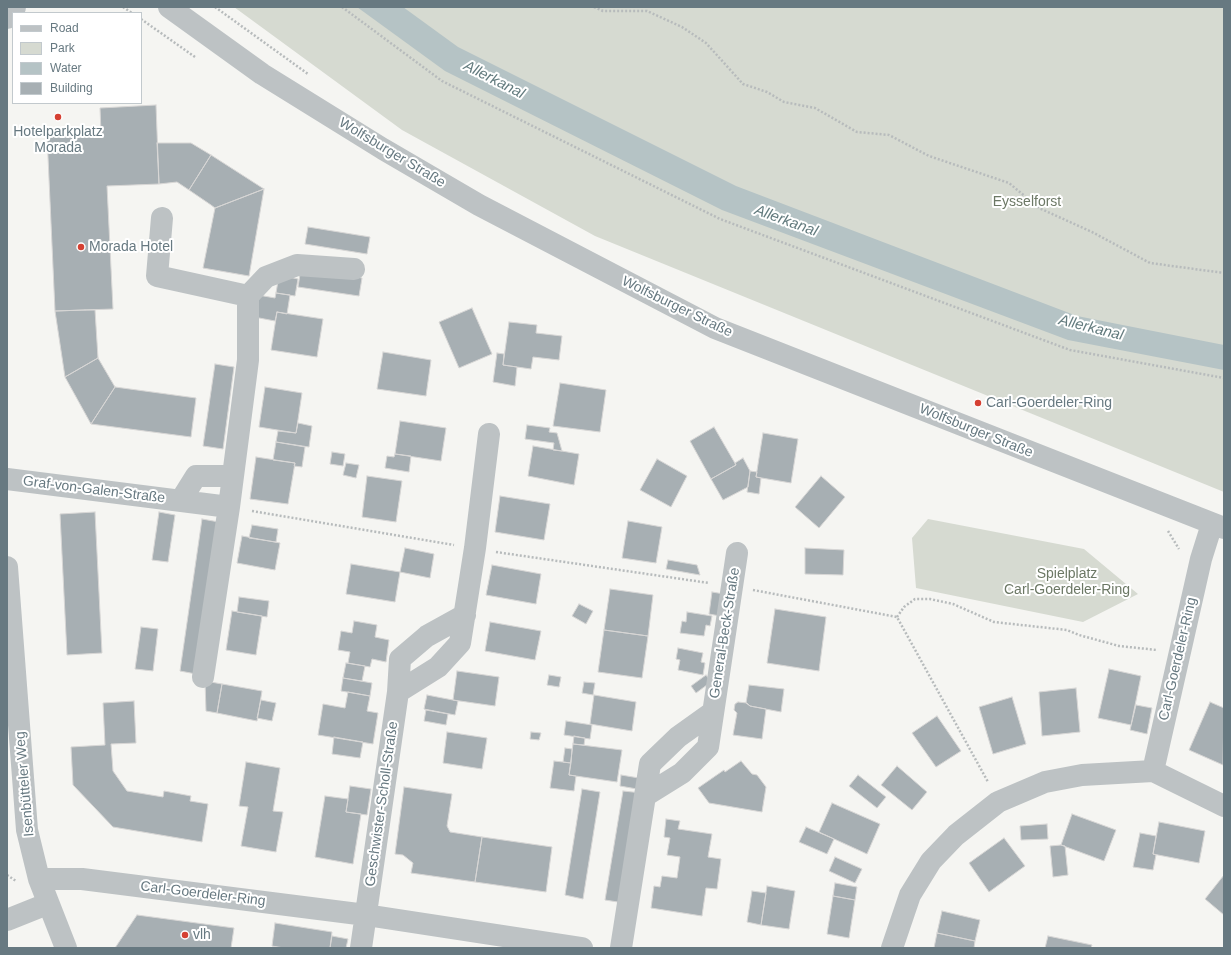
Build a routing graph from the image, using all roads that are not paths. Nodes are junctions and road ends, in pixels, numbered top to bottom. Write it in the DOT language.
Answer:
graph roads {
  1 [pos="15,7"];
  2 [pos="169,7"];
  3 [pos="7,18"];
  4 [pos="162,218"];
  5 [pos="354,269"];
  6 [pos="248,296"];
  7 [pos="489,434"];
  8 [pos="233,476"];
  9 [pos="7,479"];
  10 [pos="181,500"];
  11 [pos="229,507"];
  12 [pos="1218,526"];
  13 [pos="737,553"];
  14 [pos="7,567"];
  15 [pos="465,615"];
  16 [pos="203,676"];
  17 [pos="398,692"];
  18 [pos="713,712"];
  19 [pos="1153,771"];
  20 [pos="645,796"];
  21 [pos="1224,806"];
  22 [pos="39,879"];
  23 [pos="47,904"];
  24 [pos="366,915"];
  25 [pos="7,920"];
  26 [pos="66,948"];
  27 [pos="361,948"];
  28 [pos="582,948"];
  29 [pos="621,948"];
  30 [pos="892,948"];
  1 -- 3 [label="street"];
  2 -- 12 [label="street, Wolfsburger Straße"];
  4 -- 6 [label="street"];
  5 -- 6 [label="street"];
  6 -- 8 [label="street"];
  7 -- 15 [label="street"];
  8 -- 10 [label="street, Graf-von-Galen-Straße"];
  8 -- 11 [label="street"];
  9 -- 10 [label="street, Graf-von-Galen-Straße"];
  10 -- 11 [label="street, Graf-von-Galen-Straße"];
  11 -- 16 [label="street"];
  12 -- 19 [label="street, Carl-Goerdeler-Ring"];
  13 -- 18 [label="street, General-Beck-Straße"];
  14 -- 22 [label="street, Isenbütteler Weg"];
  15 -- 17 [label="street"];
  15 -- 17 [label="street, Geschwister-Scholl-Straße"];
  17 -- 24 [label="street, Geschwister-Scholl-Straße"];
  18 -- 20 [label="street, General-Beck-Straße"];
  18 -- 20 [label="street, General-Beck-Straße"];
  19 -- 21 [label="street"];
  19 -- 30 [label="street"];
  20 -- 29 [label="street, General-Beck-Straße"];
  22 -- 23 [label="street, Isenbütteler Weg"];
  22 -- 24 [label="street, Carl-Goerdeler-Ring"];
  23 -- 25 [label="street"];
  23 -- 26 [label="street, Isenbütteler Weg"];
  24 -- 27 [label="street"];
  24 -- 28 [label="street, Carl-Goerdeler-Ring"];
}
